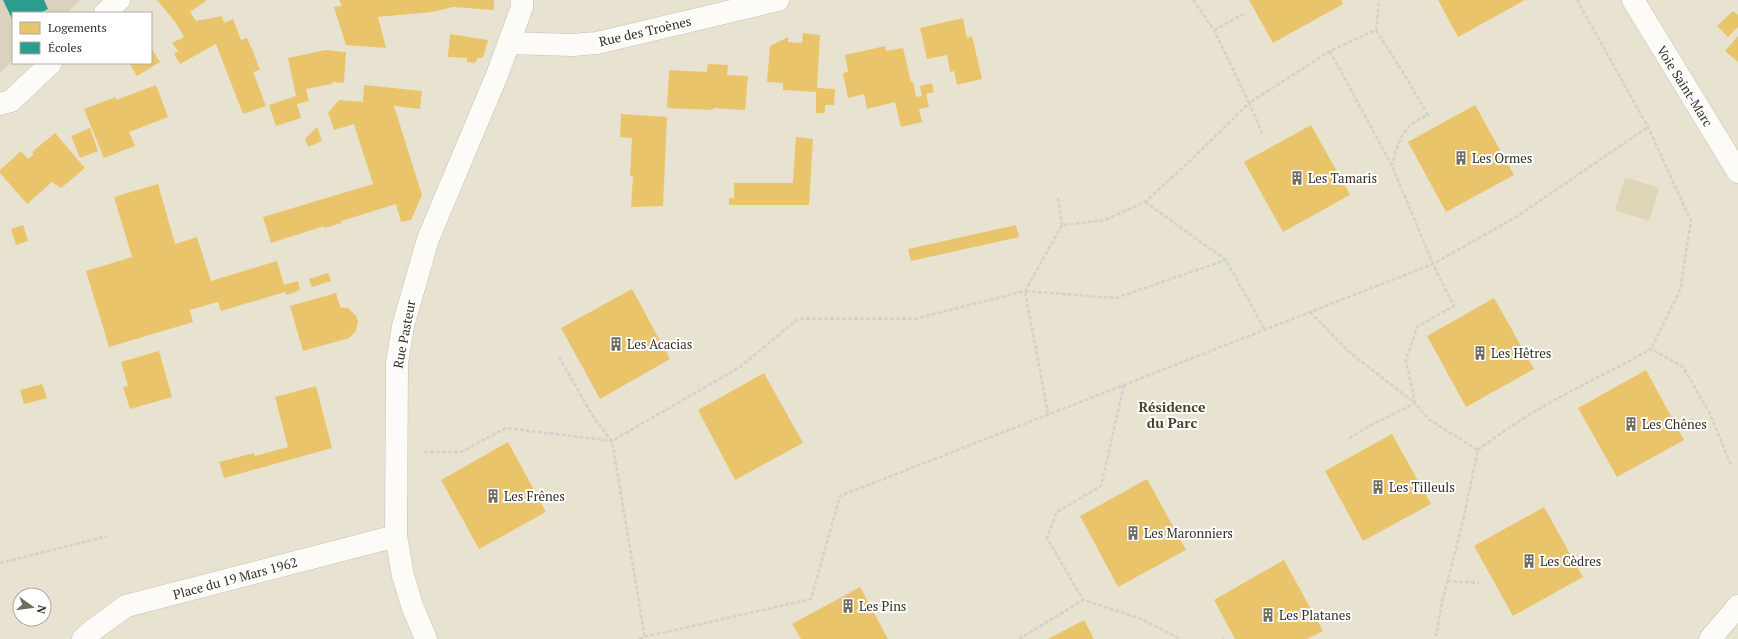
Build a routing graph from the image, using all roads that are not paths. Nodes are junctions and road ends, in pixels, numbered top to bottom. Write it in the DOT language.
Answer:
graph roads {
  1 [pos="119,0"];
  2 [pos="522,0"];
  3 [pos="778,0"];
  4 [pos="1633,0"];
  5 [pos="106,12"];
  6 [pos="509,42"];
  7 [pos="50,64"];
  8 [pos="0,104"];
  9 [pos="1738,172"];
  10 [pos="396,536"];
  11 [pos="1738,606"];
  12 [pos="83,639"];
  13 [pos="426,639"];
  14 [pos="1710,639"];
  1 -- 5 [label="street"];
  2 -- 6 [label="street, Rue Pasteur"];
  3 -- 6 [label="street, Rue des Troènes"];
  4 -- 9 [label="street, Voie Saint-Marc"];
  6 -- 10 [label="street, Rue Pasteur"];
  7 -- 8 [label="street"];
  10 -- 12 [label="street, Place du 19 Mars 1962"];
  10 -- 13 [label="street, Rue Pasteur"];
  11 -- 14 [label="street"];
}
